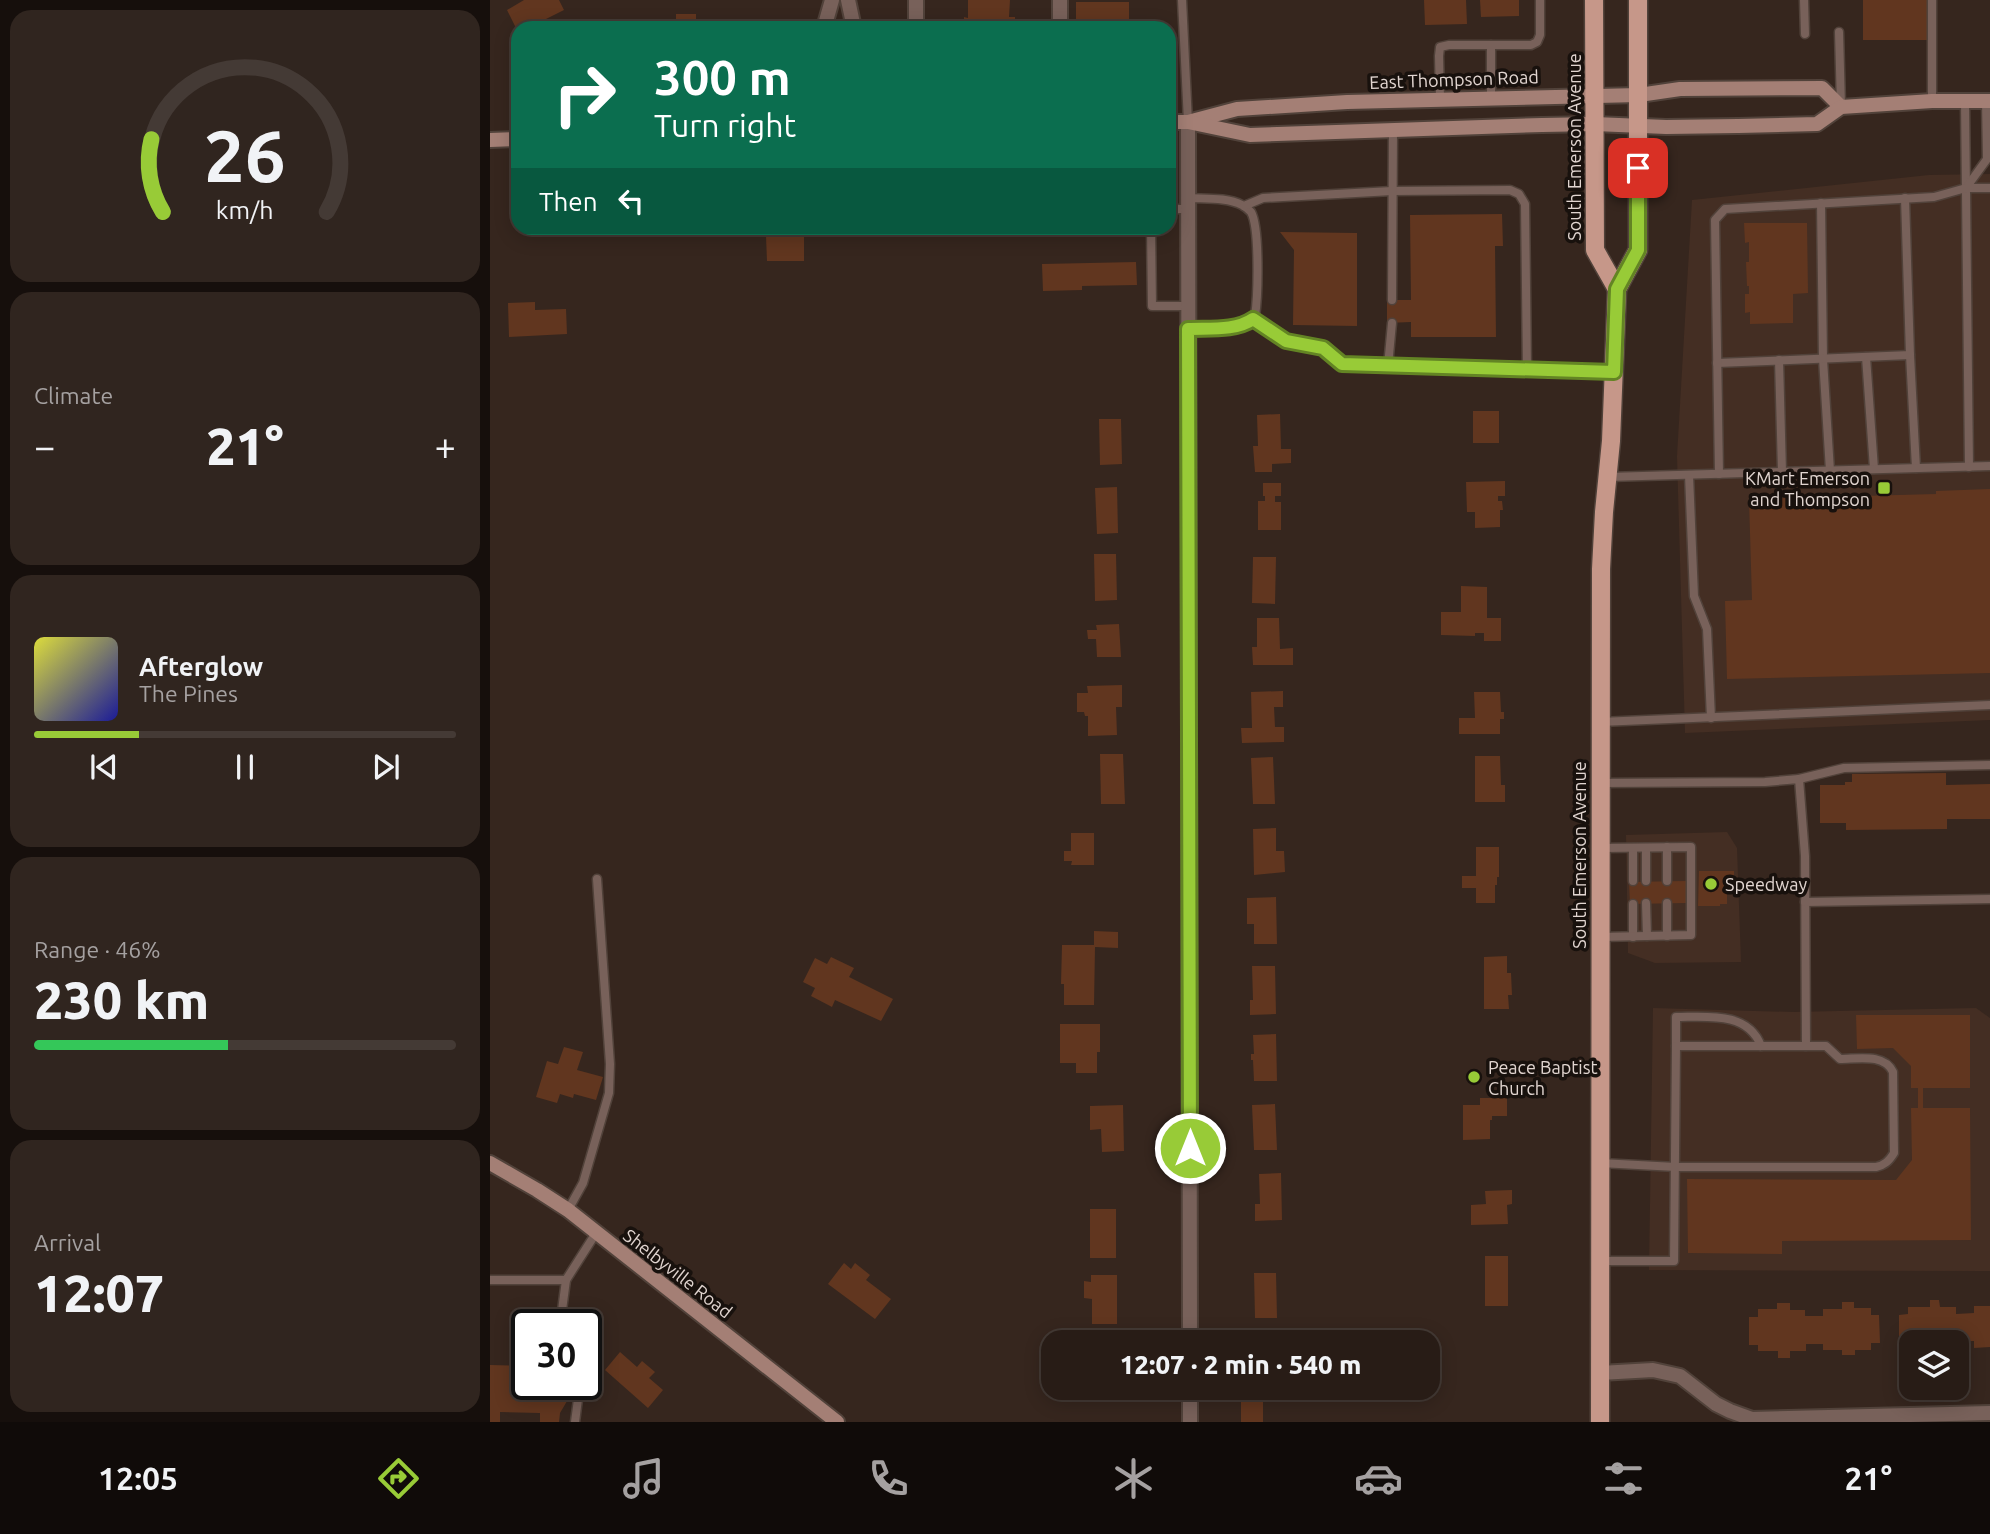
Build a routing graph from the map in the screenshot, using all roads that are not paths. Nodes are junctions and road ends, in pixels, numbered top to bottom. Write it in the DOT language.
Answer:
graph roads {
  1 [pos="832,0"];
  2 [pos="848,0"];
  3 [pos="916,0"];
  4 [pos="1060,0"];
  5 [pos="1182,0"];
  6 [pos="1540,0"];
  7 [pos="1594,0"];
  8 [pos="1638,0"];
  9 [pos="1804,0"];
  10 [pos="1932,0"];
  11 [pos="826,21"];
  12 [pos="852,21"];
  13 [pos="916,21"];
  14 [pos="1060,21"];
  15 [pos="1839,32"];
  16 [pos="1805,34"];
  17 [pos="1491,45"];
  18 [pos="1639,95"];
  19 [pos="1595,96"];
  20 [pos="1491,98"];
  21 [pos="1440,99"];
  22 [pos="1932,101"];
  23 [pos="1965,101"];
  24 [pos="1988,101"];
  25 [pos="1841,107"];
  26 [pos="1176,122"];
  27 [pos="1188,122"];
  28 [pos="1595,124"];
  29 [pos="1639,127"];
  30 [pos="1393,130"];
  31 [pos="511,139"];
  32 [pos="490,140"];
  33 [pos="1966,188"];
  34 [pos="1990,188"];
  35 [pos="1392,191"];
  36 [pos="1905,198"];
  37 [pos="1821,203"];
  38 [pos="1188,204"];
  39 [pos="1244,206"];
  40 [pos="1176,207"];
  41 [pos="1151,235"];
  42 [pos="1617,289"];
  43 [pos="1392,300"];
  44 [pos="1188,306"];
  45 [pos="1253,319"];
  46 [pos="1392,323"];
  47 [pos="1188,329"];
  48 [pos="1910,355"];
  49 [pos="1866,357"];
  50 [pos="1823,359"];
  51 [pos="1779,360"];
  52 [pos="1717,363"];
  53 [pos="1388,366"];
  54 [pos="1527,370"];
  55 [pos="1614,372"];
  56 [pos="1990,466"];
  57 [pos="1969,467"];
  58 [pos="1916,468"];
  59 [pos="1874,469"];
  60 [pos="1830,471"];
  61 [pos="1782,472"];
  62 [pos="1719,474"];
  63 [pos="1689,475"];
  64 [pos="1607,477"];
  65 [pos="1990,705"];
  66 [pos="1712,718"];
  67 [pos="1600,722"];
  68 [pos="1990,765"];
  69 [pos="1799,779"];
  70 [pos="1600,783"];
  71 [pos="1667,847"];
  72 [pos="1600,848"];
  73 [pos="1633,848"];
  74 [pos="1646,848"];
  75 [pos="597,880"];
  76 [pos="1633,881"];
  77 [pos="1646,881"];
  78 [pos="1667,881"];
  79 [pos="1990,899"];
  80 [pos="1805,902"];
  81 [pos="1646,903"];
  82 [pos="1667,903"];
  83 [pos="1633,904"];
  84 [pos="1647,936"];
  85 [pos="1668,936"];
  86 [pos="1600,937"];
  87 [pos="1633,937"];
  88 [pos="1676,1046"];
  89 [pos="1761,1046"];
  90 [pos="1806,1046"];
  91 [pos="490,1163"];
  92 [pos="1600,1163"];
  93 [pos="1676,1167"];
  94 [pos="568,1210"];
  95 [pos="596,1233"];
  96 [pos="1600,1261"];
  97 [pos="490,1280"];
  98 [pos="566,1280"];
  99 [pos="562,1309"];
  100 [pos="1190,1330"];
  101 [pos="1600,1373"];
  102 [pos="578,1400"];
  103 [pos="1190,1400"];
  104 [pos="1990,1413"];
  105 [pos="575,1422"];
  106 [pos="837,1422"];
  107 [pos="1190,1422"];
  108 [pos="1600,1422"];
  1 -- 11 [label="street"];
  2 -- 12 [label="street"];
  3 -- 13 [label="street"];
  4 -- 14 [label="street"];
  5 -- 27 [label="lane"];
  6 -- 17 [label="lane"];
  7 -- 19 [label="main road, South Emerson Avenue"];
  8 -- 18 [label="main road, South Emerson Avenue"];
  9 -- 16 [label="lane"];
  10 -- 22 [label="lane"];
  15 -- 25 [label="lane"];
  17 -- 20 [label="lane"];
  17 -- 21 [label="lane"];
  18 -- 19 [label="main road, East Thompson Road"];
  18 -- 25 [label="main road, East Thompson Road"];
  18 -- 29 [label="main road, South Emerson Avenue"];
  19 -- 20 [label="main road, East Thompson Road"];
  19 -- 28 [label="main road, South Emerson Avenue"];
  20 -- 21 [label="main road, East Thompson Road"];
  21 -- 27 [label="main road, East Thompson Road"];
  22 -- 23 [label="main road, East Thompson Road"];
  22 -- 25 [label="main road, East Thompson Road"];
  23 -- 24 [label="main road, East Thompson Road"];
  23 -- 33 [label="lane"];
  24 -- 33 [label="lane"];
  25 -- 29 [label="main road, East Thompson Road"];
  26 -- 27 [label="main road, East Thompson Road"];
  27 -- 30 [label="main road, East Thompson Road"];
  27 -- 38 [label="street"];
  28 -- 29 [label="main road, East Thompson Road"];
  28 -- 30 [label="main road, East Thompson Road"];
  28 -- 42 [label="main road, South Emerson Avenue"];
  29 -- 42 [label="main road, South Emerson Avenue"];
  30 -- 35 [label="lane"];
  31 -- 32 [label="main road"];
  33 -- 34 [label="lane"];
  33 -- 36 [label="lane"];
  33 -- 57 [label="lane"];
  35 -- 39 [label="lane"];
  35 -- 43 [label="lane"];
  35 -- 54 [label="lane"];
  36 -- 37 [label="lane"];
  36 -- 48 [label="lane"];
  37 -- 50 [label="lane"];
  37 -- 52 [label="lane"];
  38 -- 39 [label="lane"];
  38 -- 40 [label="lane"];
  38 -- 44 [label="street"];
  39 -- 45 [label="lane"];
  41 -- 44 [label="lane"];
  42 -- 55 [label="main road, South Emerson Avenue"];
  44 -- 47 [label="street"];
  45 -- 47 [label="lane"];
  45 -- 53 [label="lane"];
  46 -- 53 [label="lane"];
  47 -- 100 [label="street"];
  48 -- 49 [label="lane"];
  48 -- 58 [label="lane"];
  49 -- 50 [label="lane"];
  49 -- 59 [label="lane"];
  50 -- 51 [label="lane"];
  50 -- 60 [label="lane"];
  51 -- 52 [label="lane"];
  51 -- 61 [label="lane"];
  52 -- 62 [label="lane"];
  53 -- 54 [label="lane"];
  54 -- 55 [label="lane"];
  55 -- 64 [label="main road, South Emerson Avenue"];
  56 -- 57 [label="lane"];
  57 -- 58 [label="lane"];
  58 -- 59 [label="lane"];
  59 -- 60 [label="lane"];
  60 -- 61 [label="lane"];
  61 -- 62 [label="lane"];
  62 -- 63 [label="lane"];
  63 -- 64 [label="lane"];
  63 -- 66 [label="lane"];
  64 -- 67 [label="main road, South Emerson Avenue"];
  65 -- 66 [label="lane"];
  66 -- 67 [label="lane"];
  67 -- 70 [label="main road, South Emerson Avenue"];
  68 -- 69 [label="lane"];
  69 -- 70 [label="lane"];
  69 -- 80 [label="lane"];
  70 -- 72 [label="main road, South Emerson Avenue"];
  71 -- 74 [label="lane"];
  71 -- 78 [label="lane"];
  71 -- 85 [label="lane"];
  72 -- 73 [label="lane"];
  72 -- 86 [label="main road, South Emerson Avenue"];
  73 -- 74 [label="lane"];
  73 -- 76 [label="lane"];
  74 -- 77 [label="lane"];
  75 -- 94 [label="lane"];
  79 -- 80 [label="lane"];
  80 -- 90 [label="lane"];
  81 -- 84 [label="lane"];
  82 -- 85 [label="lane"];
  83 -- 87 [label="lane"];
  84 -- 85 [label="lane"];
  84 -- 87 [label="lane"];
  86 -- 87 [label="lane"];
  86 -- 92 [label="main road, South Emerson Avenue"];
  88 -- 89 [label="lane"];
  88 -- 89 [label="lane"];
  88 -- 93 [label="lane"];
  89 -- 90 [label="lane"];
  90 -- 93 [label="lane"];
  91 -- 94 [label="main road, Shelbyville Road"];
  92 -- 93 [label="lane"];
  92 -- 96 [label="main road, South Emerson Avenue"];
  93 -- 96 [label="lane"];
  94 -- 95 [label="main road, Shelbyville Road"];
  95 -- 98 [label="lane"];
  95 -- 106 [label="main road, Shelbyville Road"];
  96 -- 101 [label="main road, South Emerson Avenue"];
  97 -- 98 [label="lane"];
  98 -- 99 [label="lane"];
  101 -- 104 [label="street"];
  101 -- 108 [label="main road, South Emerson Avenue"];
  102 -- 105 [label="lane"];
  103 -- 107 [label="street"];
}
